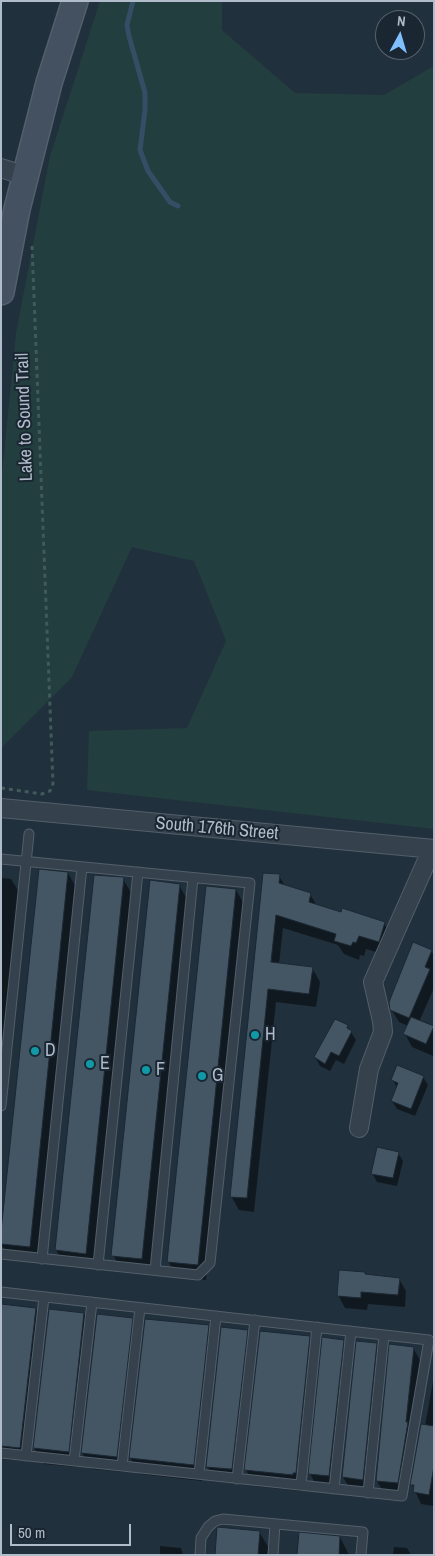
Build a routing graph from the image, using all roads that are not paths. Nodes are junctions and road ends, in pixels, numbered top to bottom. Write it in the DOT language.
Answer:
graph roads {
  1 [pos="75,1"];
  2 [pos="1,168"];
  3 [pos="25,176"];
  4 [pos="1,292"];
  5 [pos="1,808"];
  6 [pos="29,834"];
  7 [pos="433,849"];
  8 [pos="1,859"];
  9 [pos="26,861"];
  10 [pos="82,867"];
  11 [pos="138,872"];
  12 [pos="194,878"];
  13 [pos="1,1106"];
  14 [pos="359,1128"];
  15 [pos="1,1254"];
  16 [pos="42,1259"];
  17 [pos="98,1265"];
  18 [pos="155,1270"];
  19 [pos="1,1292"];
  20 [pos="44,1297"];
  21 [pos="92,1302"];
  22 [pos="140,1308"];
  23 [pos="216,1316"];
  24 [pos="255,1320"];
  25 [pos="317,1327"];
  26 [pos="351,1331"];
  27 [pos="384,1335"];
  28 [pos="1,1453"];
  29 [pos="26,1456"];
  30 [pos="74,1461"];
  31 [pos="122,1466"];
  32 [pos="199,1474"];
  33 [pos="237,1478"];
  34 [pos="301,1485"];
  35 [pos="334,1489"];
  36 [pos="368,1492"];
  37 [pos="275,1524"];
  38 [pos="200,1555"];
  39 [pos="272,1555"];
  40 [pos="361,1555"];
  1 -- 3 [label="main road"];
  2 -- 3 [label="street"];
  3 -- 4 [label="main road"];
  5 -- 7 [label="street, South 176th Street"];
  6 -- 9 [label="lane"];
  7 -- 14 [label="street"];
  8 -- 9 [label="lane"];
  9 -- 10 [label="lane"];
  9 -- 13 [label="lane"];
  10 -- 11 [label="lane"];
  10 -- 16 [label="lane"];
  11 -- 12 [label="lane"];
  11 -- 17 [label="lane"];
  12 -- 18 [label="lane"];
  12 -- 18 [label="lane"];
  15 -- 16 [label="lane"];
  16 -- 17 [label="lane"];
  17 -- 18 [label="lane"];
  19 -- 20 [label="lane"];
  20 -- 21 [label="lane"];
  20 -- 29 [label="lane"];
  21 -- 22 [label="lane"];
  21 -- 30 [label="lane"];
  22 -- 23 [label="lane"];
  22 -- 31 [label="lane"];
  23 -- 24 [label="lane"];
  23 -- 32 [label="lane"];
  24 -- 25 [label="lane"];
  24 -- 33 [label="lane"];
  25 -- 26 [label="lane"];
  25 -- 34 [label="lane"];
  26 -- 27 [label="lane"];
  26 -- 35 [label="lane"];
  27 -- 36 [label="lane"];
  27 -- 36 [label="lane"];
  28 -- 29 [label="lane"];
  29 -- 30 [label="lane"];
  30 -- 31 [label="lane"];
  31 -- 32 [label="lane"];
  32 -- 33 [label="lane"];
  33 -- 34 [label="lane"];
  34 -- 35 [label="lane"];
  35 -- 36 [label="lane"];
  37 -- 38 [label="lane"];
  37 -- 39 [label="lane"];
  37 -- 40 [label="lane"];
}
